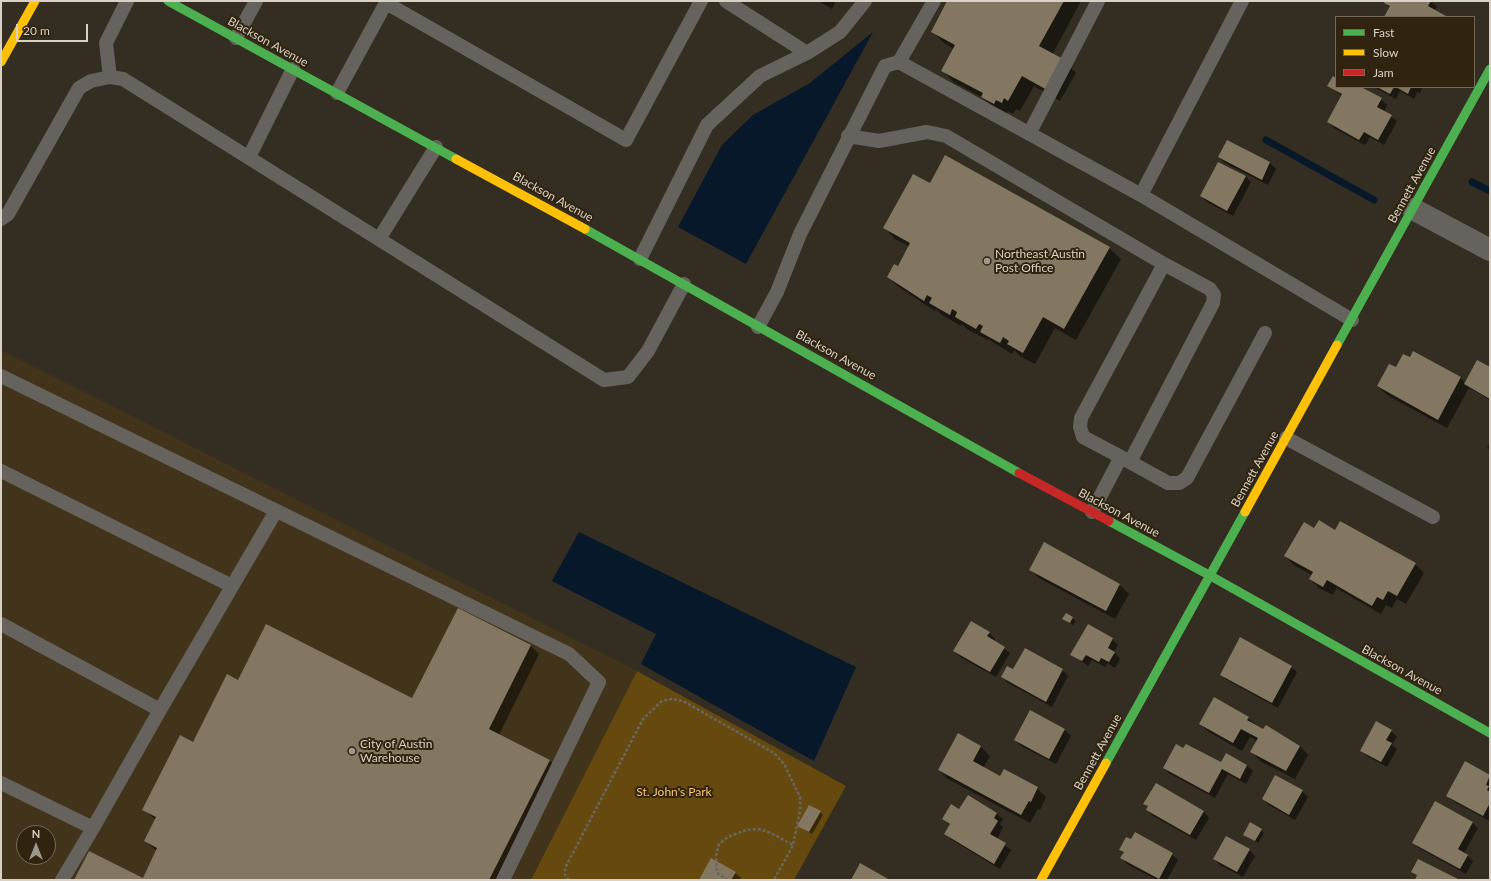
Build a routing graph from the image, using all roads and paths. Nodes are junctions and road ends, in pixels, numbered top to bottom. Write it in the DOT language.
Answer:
graph roads {
  1 [pos="35,1"];
  2 [pos="127,1"];
  3 [pos="168,1"];
  4 [pos="256,1"];
  5 [pos="702,1"];
  6 [pos="726,1"];
  7 [pos="865,1"];
  8 [pos="934,1"];
  9 [pos="1098,1"];
  10 [pos="1242,1"];
  11 [pos="387,2"];
  12 [pos="236,38"];
  13 [pos="808,53"];
  14 [pos="1,62"];
  15 [pos="899,62"];
  16 [pos="293,69"];
  17 [pos="1490,69"];
  18 [pos="110,77"];
  19 [pos="337,93"];
  20 [pos="1029,134"];
  21 [pos="848,136"];
  22 [pos="436,148"];
  23 [pos="249,158"];
  24 [pos="1141,195"];
  25 [pos="1413,209"];
  26 [pos="1,219"];
  27 [pos="379,239"];
  28 [pos="1490,250"];
  29 [pos="640,258"];
  30 [pos="1164,264"];
  31 [pos="684,284"];
  32 [pos="1352,320"];
  33 [pos="758,327"];
  34 [pos="1265,333"];
  35 [pos="1,376"];
  36 [pos="1286,438"];
  37 [pos="1126,459"];
  38 [pos="1,471"];
  39 [pos="276,511"];
  40 [pos="1092,512"];
  41 [pos="1433,517"];
  42 [pos="1209,575"];
  43 [pos="232,586"];
  44 [pos="1,624"];
  45 [pos="160,710"];
  46 [pos="1490,733"];
  47 [pos="1,783"];
  48 [pos="93,828"];
  49 [pos="793,845"];
  50 [pos="62,880"];
  51 [pos="503,880"];
  52 [pos="569,880"];
  53 [pos="728,880"];
  54 [pos="774,880"];
  55 [pos="1041,880"];
  1 -- 14 [label="street"];
  2 -- 18 [label="lane"];
  3 -- 12 [label="street, Blackson Avenue"];
  4 -- 12 [label="lane"];
  5 -- 11 [label="lane"];
  6 -- 13 [label="lane"];
  7 -- 13 [label="lane"];
  8 -- 15 [label="lane"];
  9 -- 20 [label="lane"];
  10 -- 24 [label="lane"];
  11 -- 19 [label="lane"];
  12 -- 16 [label="street, Blackson Avenue"];
  13 -- 29 [label="lane"];
  15 -- 20 [label="lane"];
  15 -- 21 [label="lane"];
  16 -- 19 [label="street, Blackson Avenue"];
  16 -- 23 [label="lane"];
  17 -- 25 [label="street, Bennett Avenue"];
  18 -- 23 [label="lane"];
  18 -- 26 [label="lane"];
  19 -- 22 [label="street, Blackson Avenue"];
  20 -- 24 [label="lane"];
  21 -- 30 [label="lane"];
  21 -- 33 [label="lane"];
  22 -- 27 [label="lane"];
  22 -- 29 [label="street, Blackson Avenue"];
  23 -- 27 [label="lane"];
  24 -- 32 [label="lane"];
  25 -- 28 [label="street"];
  25 -- 32 [label="street, Bennett Avenue"];
  27 -- 31 [label="lane"];
  29 -- 31 [label="street, Blackson Avenue"];
  30 -- 37 [label="lane"];
  30 -- 37 [label="lane"];
  31 -- 33 [label="street, Blackson Avenue"];
  32 -- 36 [label="street, Bennett Avenue"];
  33 -- 40 [label="street, Blackson Avenue"];
  34 -- 37 [label="lane"];
  35 -- 39 [label="lane"];
  36 -- 41 [label="lane"];
  36 -- 42 [label="street, Bennett Avenue"];
  37 -- 40 [label="lane"];
  38 -- 43 [label="lane"];
  39 -- 43 [label="lane"];
  39 -- 51 [label="lane"];
  40 -- 42 [label="street, Blackson Avenue"];
  42 -- 46 [label="street, Blackson Avenue"];
  42 -- 55 [label="street, Bennett Avenue"];
  43 -- 45 [label="lane"];
  44 -- 45 [label="lane"];
  45 -- 48 [label="lane"];
  47 -- 48 [label="lane"];
  48 -- 50 [label="lane"];
  49 -- 52 [label="path"];
  49 -- 53 [label="path"];
  49 -- 54 [label="path"];
}
